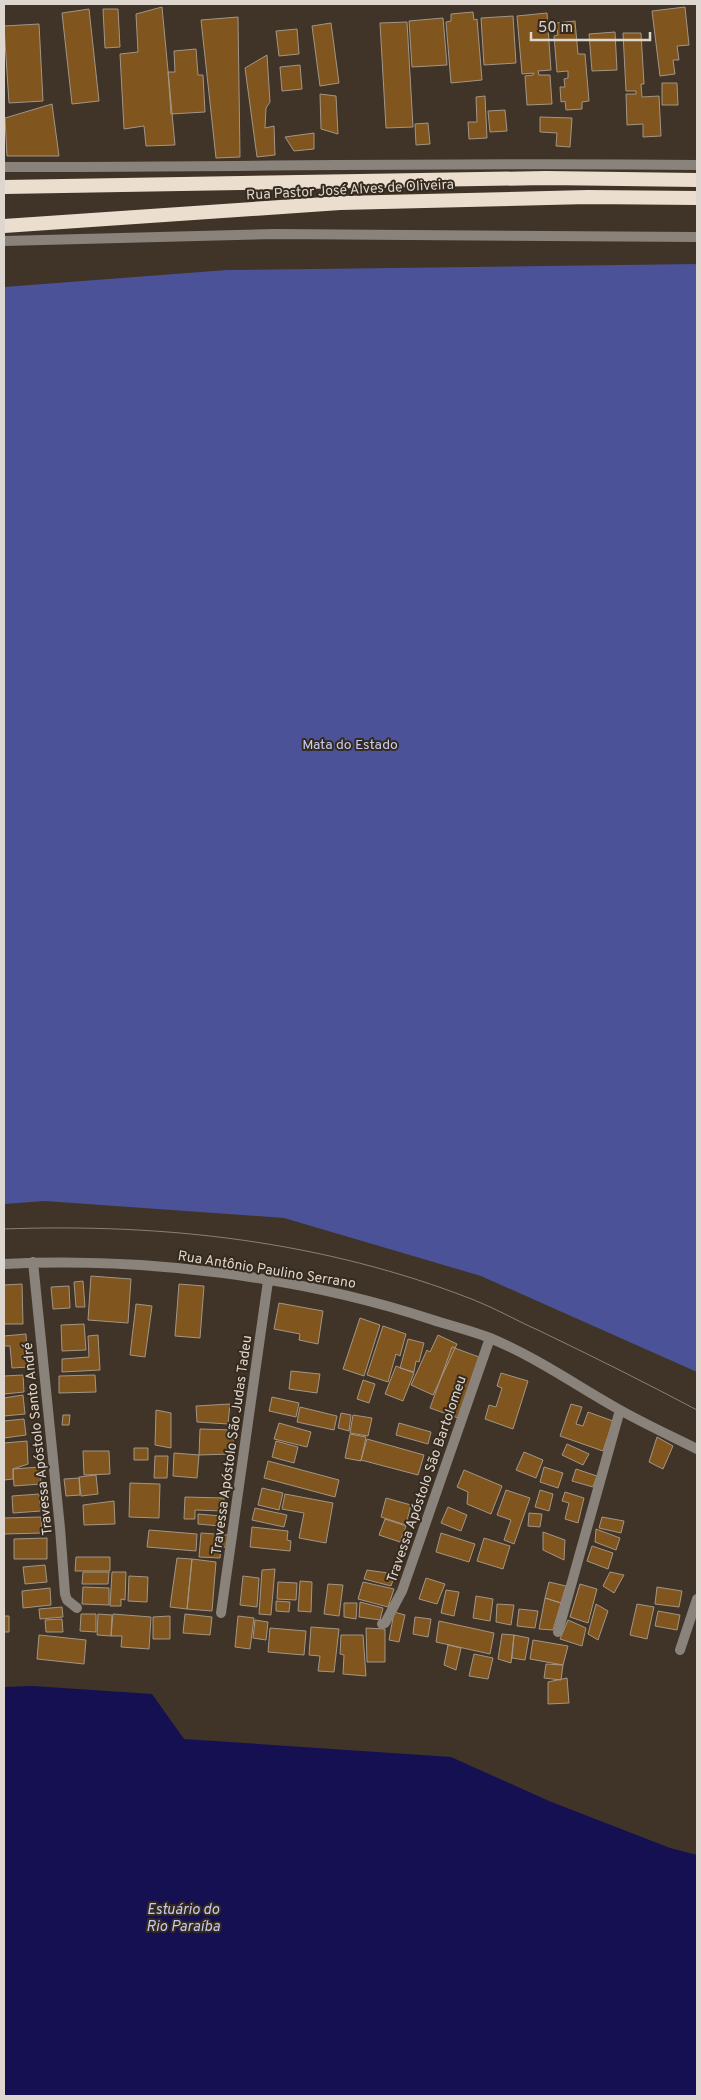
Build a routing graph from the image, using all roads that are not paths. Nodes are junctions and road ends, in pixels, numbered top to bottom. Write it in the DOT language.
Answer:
graph roads {
  1 [pos="697,164"];
  2 [pos="4,167"];
  3 [pos="697,180"];
  4 [pos="4,187"];
  5 [pos="697,198"];
  6 [pos="4,226"];
  7 [pos="697,237"];
  8 [pos="4,241"];
  9 [pos="33,1262"];
  10 [pos="4,1264"];
  11 [pos="268,1281"];
  12 [pos="490,1338"];
  13 [pos="620,1410"];
  14 [pos="697,1449"];
  15 [pos="697,1599"];
  16 [pos="77,1608"];
  17 [pos="221,1613"];
  18 [pos="382,1624"];
  19 [pos="558,1632"];
  20 [pos="680,1650"];
  1 -- 2 [label="street"];
  3 -- 4 [label="highway, Rua Pastor José Alves de Oliveira"];
  5 -- 6 [label="highway, Rua Pastor José Alves de Oliveira"];
  7 -- 8 [label="street"];
  9 -- 10 [label="street, Rua Antônio Paulino Serrano"];
  9 -- 11 [label="street, Rua Antônio Paulino Serrano"];
  9 -- 16 [label="street, Travessa Apóstolo Santo André"];
  11 -- 12 [label="street, Rua Antônio Paulino Serrano"];
  11 -- 17 [label="street, Travessa Apóstolo São Judas Tadeu"];
  12 -- 13 [label="street, Rua Antônio Paulino Serrano"];
  12 -- 18 [label="street, Travessa Apóstolo São Bartolomeu"];
  13 -- 14 [label="street, Rua Antônio Paulino Serrano"];
  13 -- 19 [label="street"];
  15 -- 20 [label="street"];
}
